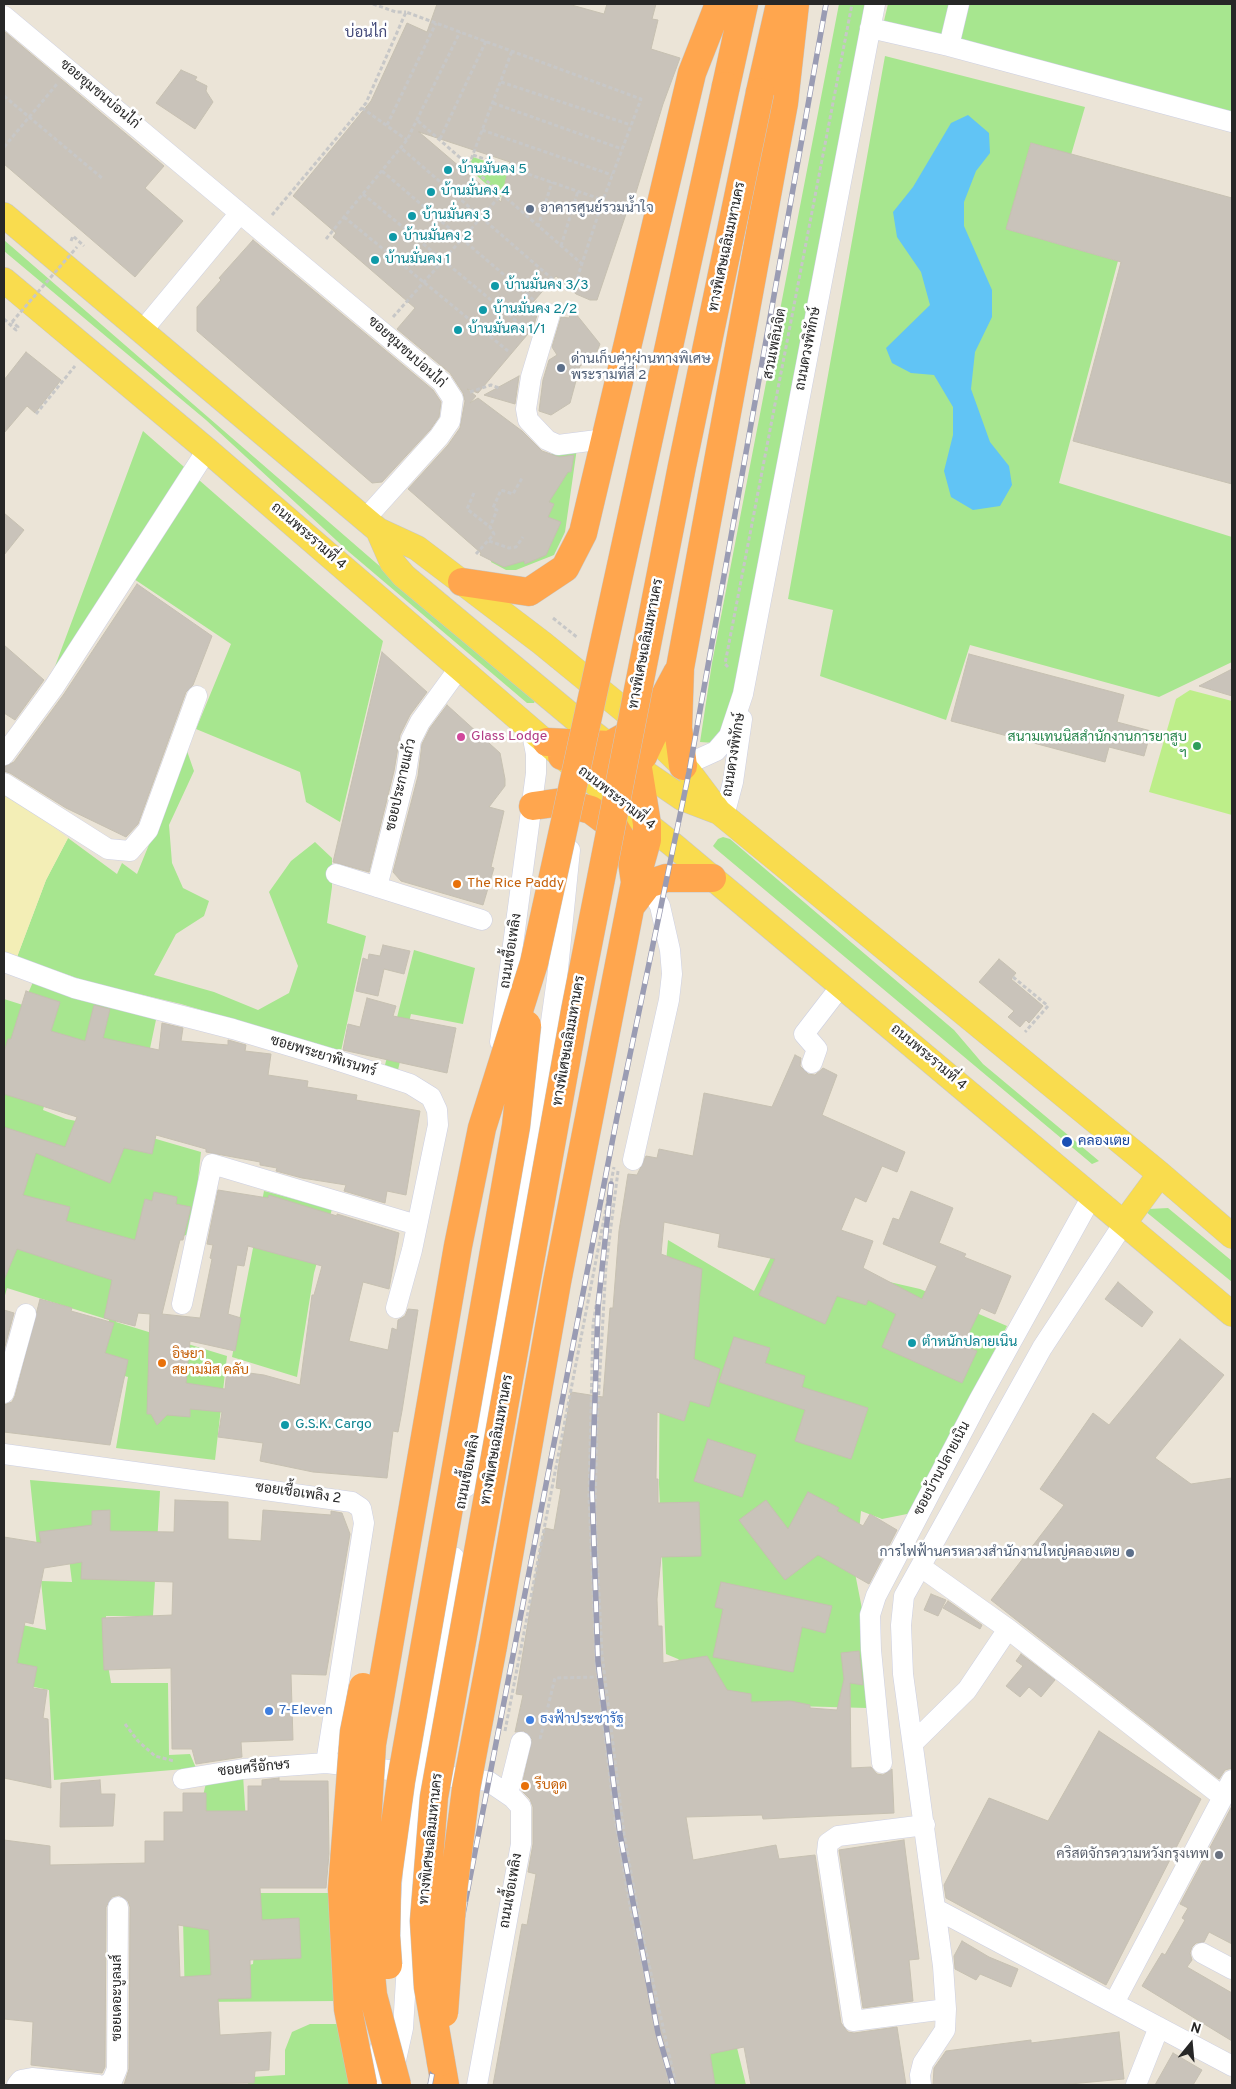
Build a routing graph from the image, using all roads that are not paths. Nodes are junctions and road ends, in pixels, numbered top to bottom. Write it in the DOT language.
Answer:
graph roads {
  1 [pos="719,4"];
  2 [pos="744,4"];
  3 [pos="780,4"];
  4 [pos="796,4"];
  5 [pos="875,4"];
  6 [pos="959,4"];
  7 [pos="4,16"];
  8 [pos="870,28"];
  9 [pos="949,46"];
  10 [pos="1232,122"];
  11 [pos="240,212"];
  12 [pos="4,216"];
  13 [pos="4,280"];
  14 [pos="543,308"];
  15 [pos="142,331"];
  16 [pos="605,439"];
  17 [pos="207,450"];
  18 [pos="372,524"];
  19 [pos="462,582"];
  20 [pos="460,667"];
  21 [pos="680,668"];
  22 [pos="744,686"];
  23 [pos="197,696"];
  24 [pos="652,722"];
  25 [pos="565,746"];
  26 [pos="4,755"];
  27 [pos="626,758"];
  28 [pos="683,766"];
  29 [pos="4,783"];
  30 [pos="533,806"];
  31 [pos="574,806"];
  32 [pos="722,814"];
  33 [pos="647,824"];
  34 [pos="336,874"];
  35 [pos="712,878"];
  36 [pos="377,887"];
  37 [pos="638,891"];
  38 [pos="482,920"];
  39 [pos="4,962"];
  40 [pos="534,963"];
  41 [pos="841,986"];
  42 [pos="498,1056"];
  43 [pos="812,1063"];
  44 [pos="623,1159"];
  45 [pos="530,1172"];
  46 [pos="1160,1174"];
  47 [pos="1092,1196"];
  48 [pos="1124,1223"];
  49 [pos="417,1225"];
  50 [pos="1232,1236"];
  51 [pos="182,1304"];
  52 [pos="396,1308"];
  53 [pos="26,1314"];
  54 [pos="1232,1314"];
  55 [pos="4,1393"];
  56 [pos="4,1454"];
  57 [pos="921,1567"];
  58 [pos="1008,1629"];
  59 [pos="515,1742"];
  60 [pos="912,1743"];
  61 [pos="882,1762"];
  62 [pos="326,1763"];
  63 [pos="419,1774"];
  64 [pos="187,1778"];
  65 [pos="1228,1789"];
  66 [pos="508,1794"];
  67 [pos="925,1825"];
  68 [pos="118,1907"];
  69 [pos="936,1909"];
  70 [pos="1202,1953"];
  71 [pos="1232,1969"];
  72 [pos="1114,2003"];
  73 [pos="946,2009"];
  74 [pos="1159,2027"];
  75 [pos="1232,2066"];
  76 [pos="443,2074"];
  77 [pos="16,2085"];
  78 [pos="99,2085"];
  79 [pos="106,2085"];
  80 [pos="363,2085"];
  81 [pos="380,2085"];
  82 [pos="390,2085"];
  83 [pos="397,2085"];
  84 [pos="407,2085"];
  85 [pos="477,2085"];
  86 [pos="921,2085"];
  87 [pos="1136,2085"];
  1 -- 16 [label="highway"];
  2 -- 40 [label="highway, bridge"];
  3 -- 76 [label="highway, ทางพิเศษเฉลิมมหานคร, bridge"];
  4 -- 21 [label="highway"];
  5 -- 8 [label="street, ถนนดวงพิทักษ์"];
  6 -- 9 [label="street"];
  7 -- 11 [label="street, ซอยชุมชนบ่อนไก่"];
  8 -- 9 [label="street"];
  8 -- 22 [label="street, ถนนดวงพิทักษ์"];
  9 -- 10 [label="street"];
  11 -- 15 [label="street"];
  11 -- 18 [label="street, ซอยชุมชนบ่อนไก่"];
  12 -- 15 [label="main road, ถนนพระรามที่ 4"];
  13 -- 17 [label="main road, ถนนพระรามที่ 4"];
  14 -- 16 [label="street"];
  15 -- 18 [label="main road, ถนนพระรามที่ 4"];
  16 -- 19 [label="highway"];
  17 -- 20 [label="main road, ถนนพระรามที่ 4"];
  17 -- 26 [label="street"];
  18 -- 19 [label="main road, ถนนพระรามที่ 4"];
  18 -- 25 [label="main road, ถนนพระรามที่ 4"];
  19 -- 24 [label="main road, ถนนพระรามที่ 4"];
  20 -- 25 [label="main road, ถนนพระรามที่ 4"];
  20 -- 36 [label="street, ซอยประกายแก้ว"];
  21 -- 24 [label="highway"];
  21 -- 28 [label="highway"];
  22 -- 28 [label="street, ถนนดวงพิทักษ์"];
  22 -- 32 [label="street, ถนนดวงพิทักษ์"];
  23 -- 29 [label="street"];
  24 -- 27 [label="highway"];
  24 -- 28 [label="main road, ถนนพระรามที่ 4"];
  25 -- 27 [label="highway"];
  25 -- 30 [label="street, ถนนเชื้อเพลิง"];
  25 -- 31 [label="street, ถนนเชื้อเพลิง"];
  25 -- 33 [label="main road, ถนนพระรามที่ 4"];
  27 -- 32 [label="main road, ถนนพระรามที่ 4"];
  27 -- 33 [label="highway"];
  28 -- 32 [label="main road, ถนนพระรามที่ 4"];
  30 -- 31 [label="highway"];
  30 -- 42 [label="street, ถนนเชื้อเพลิง"];
  31 -- 37 [label="highway"];
  31 -- 45 [label="street, ถนนเชื้อเพลิง"];
  32 -- 46 [label="main road, ถนนพระรามที่ 4"];
  33 -- 35 [label="main road, ถนนพระรามที่ 4"];
  33 -- 37 [label="highway"];
  34 -- 36 [label="street"];
  35 -- 37 [label="highway"];
  35 -- 41 [label="main road, ถนนพระรามที่ 4"];
  36 -- 38 [label="street"];
  37 -- 44 [label="street"];
  37 -- 76 [label="highway, bridge"];
  39 -- 49 [label="street, ซอยพระยาพิเรนทร์"];
  40 -- 83 [label="highway, bridge"];
  40 -- 84 [label="highway, bridge"];
  41 -- 43 [label="street"];
  41 -- 47 [label="main road, ถนนพระรามที่ 4"];
  42 -- 45 [label="street, ถนนเชื้อเพลิง"];
  42 -- 80 [label="highway, bridge"];
  45 -- 63 [label="street, ถนนเชื้อเพลิง"];
  46 -- 48 [label="main road"];
  46 -- 50 [label="main road, ถนนพระรามที่ 4"];
  47 -- 48 [label="main road, ถนนพระรามที่ 4"];
  47 -- 61 [label="street, ซอยบ้านปลายเนิน"];
  48 -- 54 [label="main road, ถนนพระรามที่ 4"];
  48 -- 57 [label="street"];
  49 -- 51 [label="street"];
  49 -- 52 [label="street, ซอยพระยาพิเรนทร์"];
  53 -- 55 [label="street"];
  56 -- 62 [label="street, ซอยเชื้อเพลิง 2"];
  57 -- 58 [label="street"];
  57 -- 60 [label="street"];
  58 -- 60 [label="street"];
  58 -- 65 [label="street"];
  59 -- 66 [label="street"];
  60 -- 67 [label="street"];
  62 -- 63 [label="street"];
  62 -- 64 [label="street, ซอยศรีอักษร"];
  63 -- 66 [label="street, ถนนเชื้อเพลิง"];
  63 -- 81 [label="street, ถนนเชื้อเพลิง"];
  63 -- 82 [label="street, ถนนเชื้อเพลิง"];
  65 -- 72 [label="street"];
  66 -- 85 [label="street, ถนนเชื้อเพลิง"];
  67 -- 69 [label="street"];
  67 -- 73 [label="street"];
  68 -- 79 [label="street, ซอยเดอะบูลมส์"];
  69 -- 72 [label="street"];
  69 -- 73 [label="street"];
  70 -- 71 [label="street"];
  72 -- 74 [label="street"];
  73 -- 86 [label="street"];
  74 -- 75 [label="street"];
  74 -- 87 [label="street"];
  77 -- 78 [label="street"];
}
